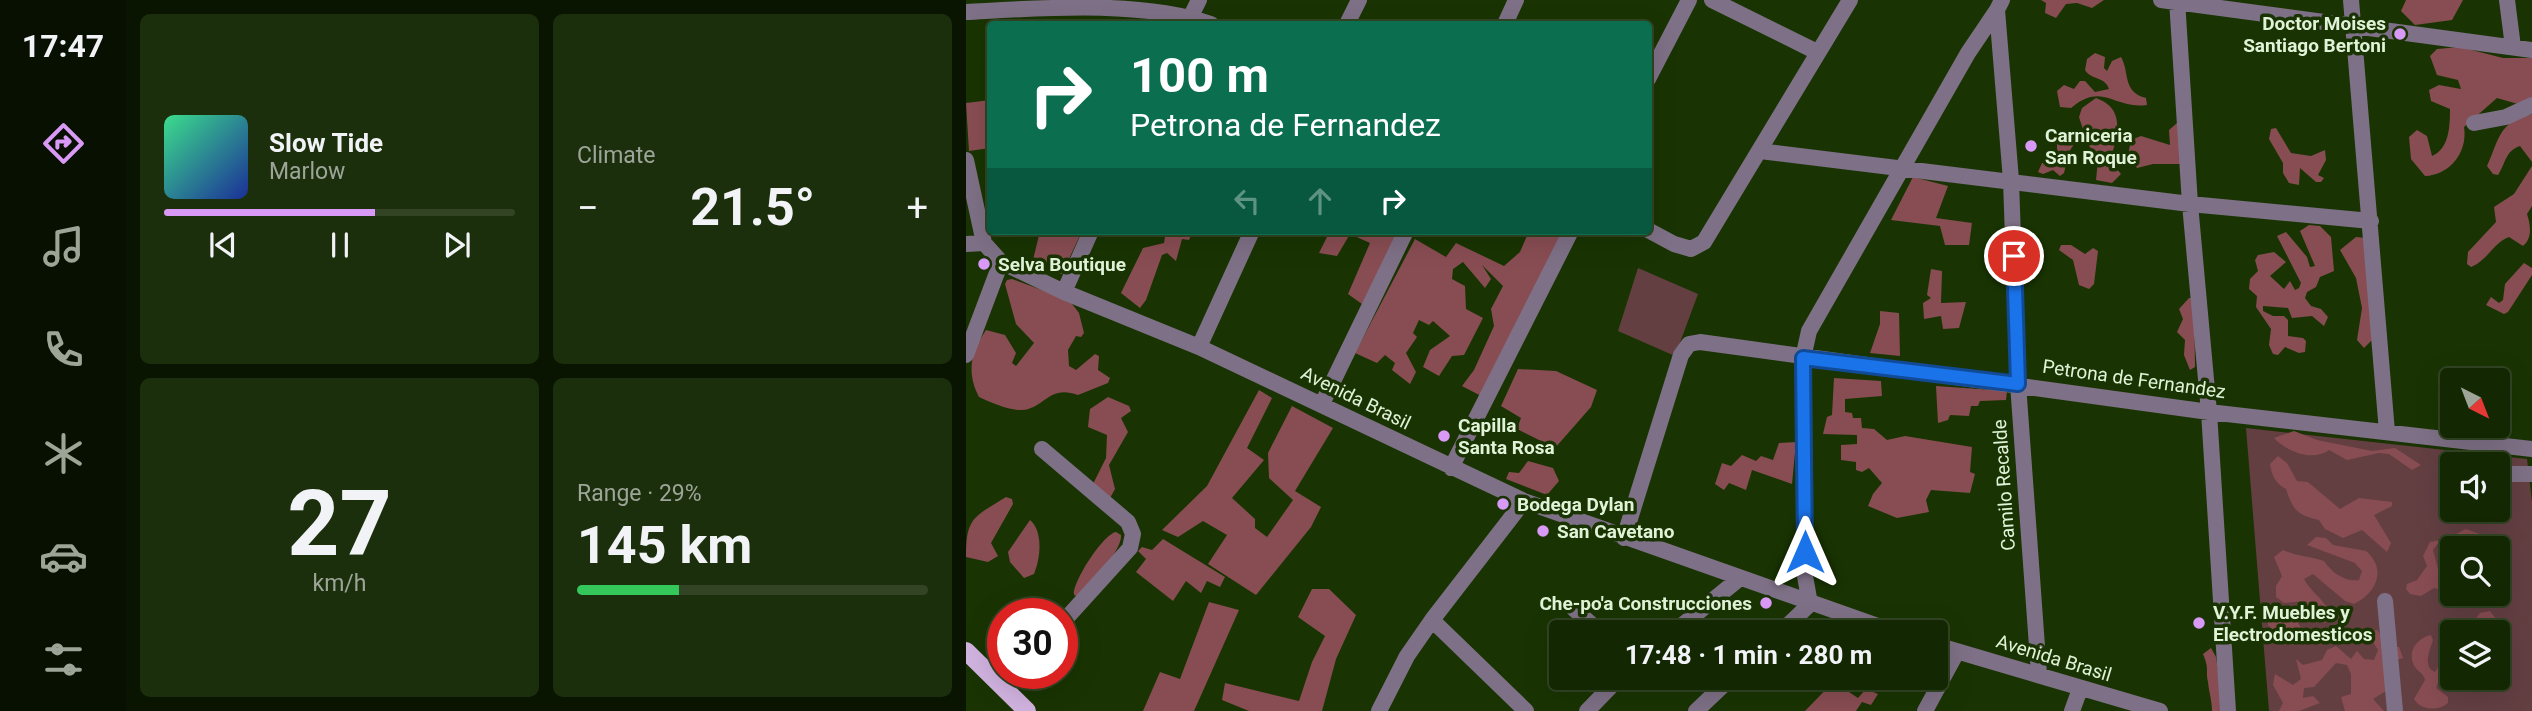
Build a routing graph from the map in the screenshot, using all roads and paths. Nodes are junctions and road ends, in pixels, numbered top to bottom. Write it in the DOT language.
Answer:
graph roads {
  1 [pos="1199,0"];
  2 [pos="1359,0"];
  3 [pos="1516,0"];
  4 [pos="1689,0"];
  5 [pos="1712,0"];
  6 [pos="1850,0"];
  7 [pos="2351,0"];
  8 [pos="2507,0"];
  9 [pos="2171,1"];
  10 [pos="1095,2"];
  11 [pos="2000,5"];
  12 [pos="966,12"];
  13 [pos="1189,20"];
  14 [pos="1348,21"];
  15 [pos="1506,21"];
  16 [pos="2353,26"];
  17 [pos="2513,47"];
  18 [pos="2532,50"];
  19 [pos="1817,52"];
  20 [pos="1652,71"];
  21 [pos="2532,105"];
  22 [pos="2474,123"];
  23 [pos="1760,150"];
  24 [pos="966,160"];
  25 [pos="1901,170"];
  26 [pos="2011,180"];
  27 [pos="2190,204"];
  28 [pos="2371,221"];
  29 [pos="1652,232"];
  30 [pos="1089,235"];
  31 [pos="1250,235"];
  32 [pos="1404,235"];
  33 [pos="1569,235"];
  34 [pos="984,243"];
  35 [pos="966,244"];
  36 [pos="1001,262"];
  37 [pos="1064,292"];
  38 [pos="1199,347"];
  39 [pos="966,355"];
  40 [pos="1803,358"];
  41 [pos="2018,384"];
  42 [pos="1322,404"];
  43 [pos="2209,412"];
  44 [pos="2387,432"];
  45 [pos="1042,449"];
  46 [pos="2532,449"];
  47 [pos="1451,468"];
  48 [pos="2510,474"];
  49 [pos="2532,474"];
  50 [pos="1524,501"];
  51 [pos="1624,538"];
  52 [pos="1740,578"];
  53 [pos="2385,601"];
  54 [pos="1810,604"];
  55 [pos="1078,605"];
  56 [pos="1573,608"];
  57 [pos="1432,620"];
  58 [pos="1586,620"];
  59 [pos="1689,620"];
  60 [pos="1793,620"];
  61 [pos="1859,620"];
  62 [pos="1948,649"];
  63 [pos="966,651"];
  64 [pos="1957,652"];
  65 [pos="987,672"];
  66 [pos="2039,674"];
  67 [pos="1004,689"];
  68 [pos="2080,689"];
  69 [pos="1607,690"];
  70 [pos="1718,690"];
  71 [pos="1027,711"];
  72 [pos="1380,711"];
  73 [pos="1526,711"];
  74 [pos="1587,711"];
  75 [pos="1696,711"];
  76 [pos="1925,711"];
  77 [pos="2072,711"];
  78 [pos="2161,711"];
  79 [pos="2228,711"];
  80 [pos="2395,711"];
  1 -- 13 [label="street"];
  2 -- 14 [label="street"];
  3 -- 15 [label="street"];
  4 -- 20 [label="street"];
  5 -- 19 [label="street"];
  6 -- 19 [label="street"];
  7 -- 16 [label="street"];
  8 -- 17 [label="street"];
  9 -- 16 [label="street"];
  9 -- 27 [label="street"];
  10 -- 12 [label="street"];
  10 -- 13 [label="street"];
  11 -- 25 [label="street"];
  11 -- 26 [label="street, Camilo Recalde"];
  16 -- 17 [label="street"];
  16 -- 28 [label="street"];
  17 -- 18 [label="street"];
  19 -- 23 [label="street"];
  21 -- 22 [label="street"];
  23 -- 25 [label="street"];
  23 -- 29 [label="street"];
  24 -- 34 [label="street"];
  25 -- 26 [label="street"];
  25 -- 40 [label="street"];
  26 -- 27 [label="street"];
  26 -- 41 [label="street, Camilo Recalde"];
  27 -- 28 [label="street"];
  27 -- 43 [label="street"];
  28 -- 44 [label="street"];
  30 -- 37 [label="street"];
  31 -- 38 [label="street"];
  32 -- 42 [label="street"];
  33 -- 47 [label="street"];
  34 -- 35 [label="street"];
  34 -- 36 [label="street, Avenida Brasil"];
  36 -- 37 [label="street, Avenida Brasil"];
  36 -- 39 [label="street"];
  37 -- 38 [label="street, Avenida Brasil"];
  38 -- 42 [label="street, Avenida Brasil"];
  40 -- 41 [label="street, Petrona de Fernandez"];
  40 -- 51 [label="street, Petrona de Fernandez"];
  40 -- 54 [label="street"];
  41 -- 43 [label="street, Petrona de Fernandez"];
  41 -- 66 [label="street, Camilo Recalde"];
  42 -- 47 [label="street, Avenida Brasil"];
  43 -- 44 [label="street, Petrona de Fernandez"];
  43 -- 79 [label="street"];
  44 -- 46 [label="street, Petrona de Fernandez"];
  45 -- 55 [label="street"];
  47 -- 50 [label="street, Avenida Brasil"];
  48 -- 49 [label="street"];
  50 -- 51 [label="street, Avenida Brasil"];
  50 -- 57 [label="street"];
  51 -- 52 [label="street, Avenida Brasil"];
  52 -- 54 [label="street, Avenida Brasil"];
  52 -- 59 [label="street"];
  53 -- 80 [label="street"];
  54 -- 60 [label="street"];
  54 -- 61 [label="street, Avenida Brasil"];
  56 -- 58 [label="street"];
  57 -- 72 [label="street"];
  57 -- 73 [label="street"];
  62 -- 64 [label="street, Avenida Brasil"];
  63 -- 65 [label="main road"];
  64 -- 66 [label="street, Avenida Brasil"];
  64 -- 76 [label="street"];
  66 -- 68 [label="street, Avenida Brasil"];
  67 -- 71 [label="main road"];
  68 -- 77 [label="street"];
  68 -- 78 [label="street, Avenida Brasil"];
  69 -- 74 [label="street"];
  70 -- 75 [label="street"];
}
